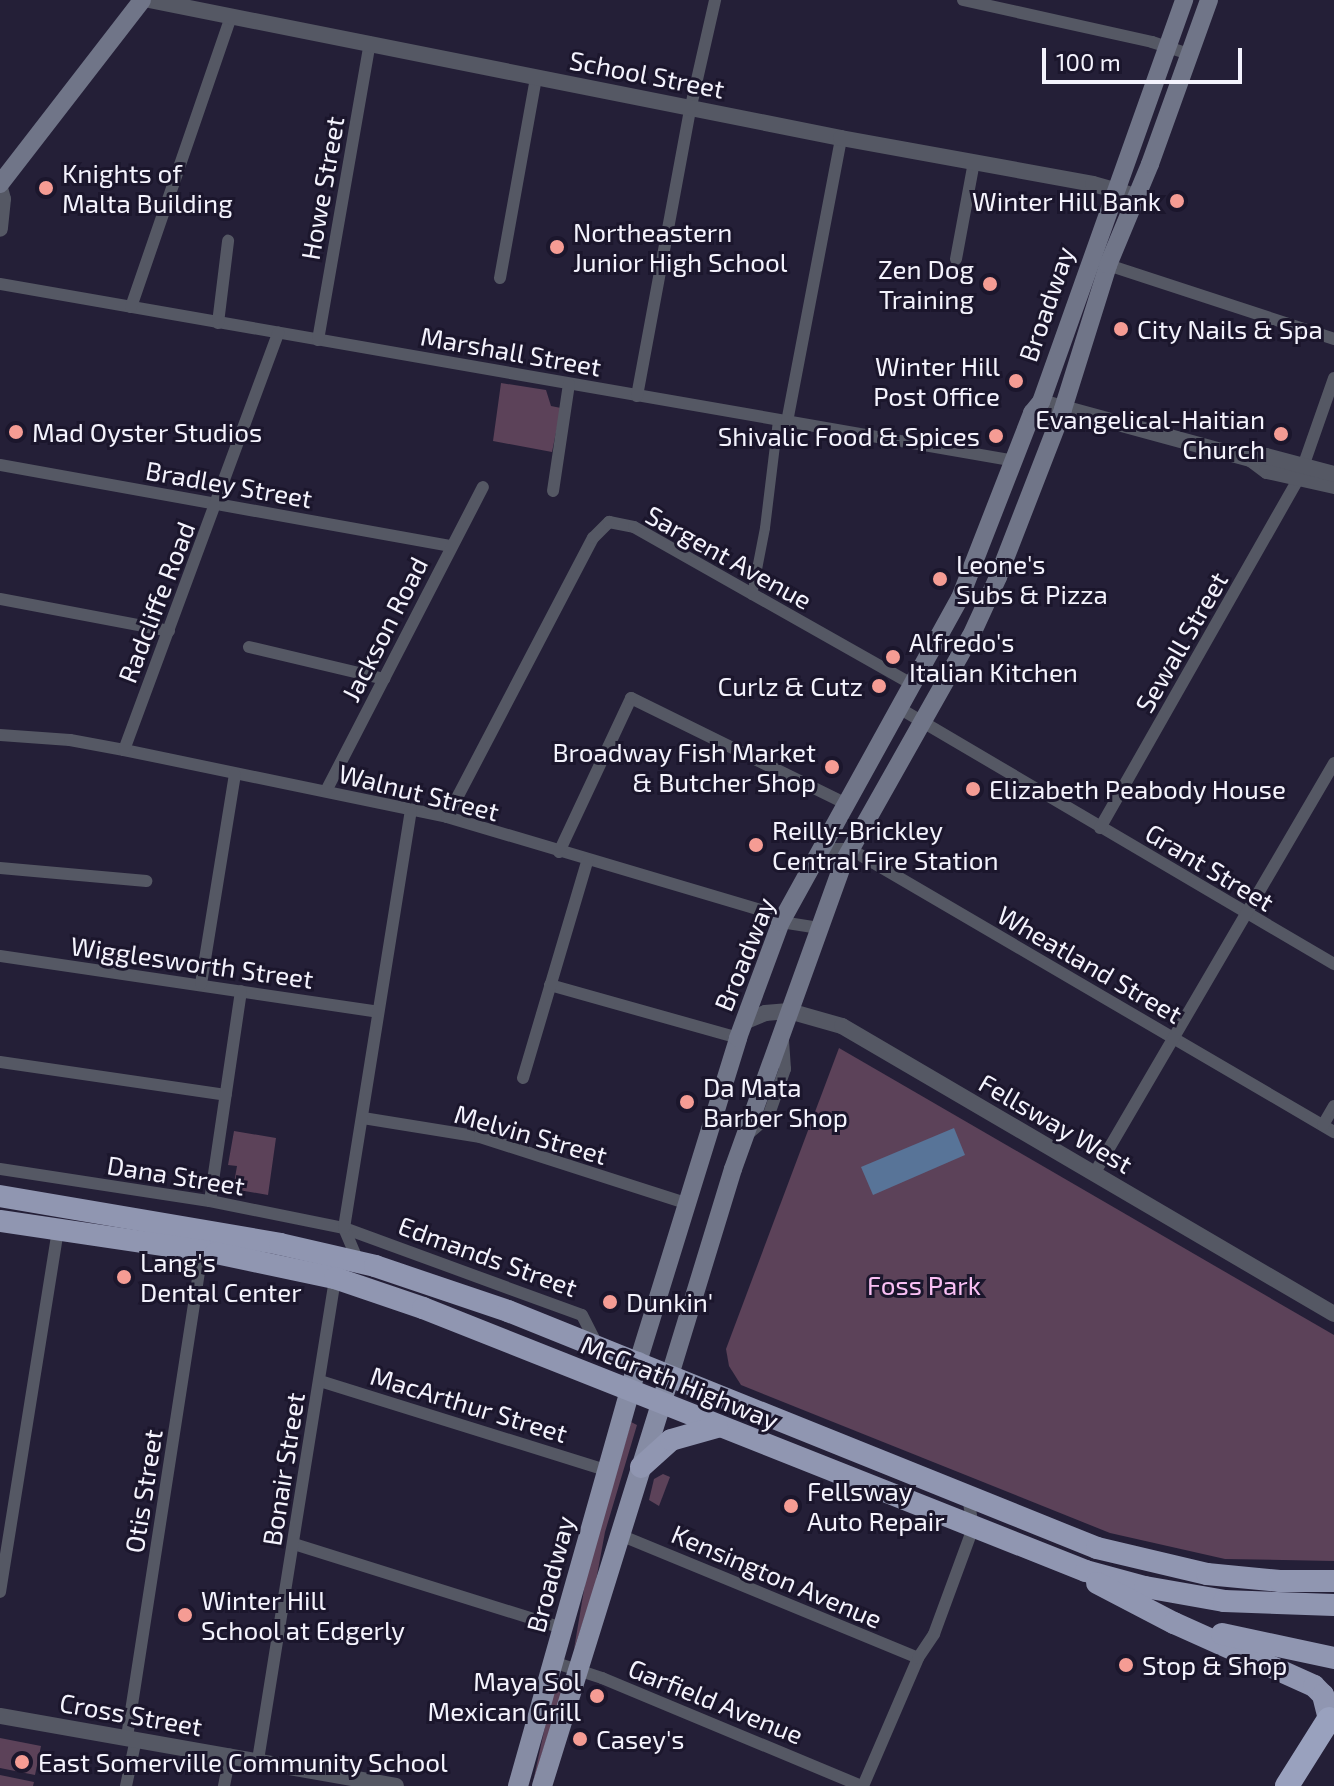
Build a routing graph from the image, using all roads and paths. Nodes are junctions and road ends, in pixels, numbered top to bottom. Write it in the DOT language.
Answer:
graph roads {
  1 [pos="142,0"];
  2 [pos="149,0"];
  3 [pos="715,0"];
  4 [pos="963,0"];
  5 [pos="1184,0"];
  6 [pos="1209,0"];
  7 [pos="231,16"];
  8 [pos="370,43"];
  9 [pos="1167,47"];
  10 [pos="1190,54"];
  11 [pos="536,77"];
  12 [pos="691,106"];
  13 [pos="841,138"];
  14 [pos="974,162"];
  15 [pos="0,186"];
  16 [pos="1114,190"];
  17 [pos="1136,196"];
  18 [pos="0,229"];
  19 [pos="228,241"];
  20 [pos="956,259"];
  21 [pos="1108,265"];
  22 [pos="500,278"];
  23 [pos="0,284"];
  24 [pos="131,307"];
  25 [pos="218,323"];
  26 [pos="278,333"];
  27 [pos="1334,339"];
  28 [pos="318,340"];
  29 [pos="1334,378"];
  30 [pos="569,384"];
  31 [pos="637,396"];
  32 [pos="1041,402"];
  33 [pos="1063,409"];
  34 [pos="782,421"];
  35 [pos="1015,461"];
  36 [pos="0,465"];
  37 [pos="1302,472"];
  38 [pos="1334,474"];
  39 [pos="1334,486"];
  40 [pos="483,487"];
  41 [pos="553,491"];
  42 [pos="217,503"];
  43 [pos="450,546"];
  44 [pos="1003,564"];
  45 [pos="752,595"];
  46 [pos="0,599"];
  47 [pos="169,631"];
  48 [pos="249,647"];
  49 [pos="384,679"];
  50 [pos="912,684"];
  51 [pos="899,708"];
  52 [pos="923,721"];
  53 [pos="0,735"];
  54 [pos="124,750"];
  55 [pos="870,762"];
  56 [pos="1334,763"];
  57 [pos="893,774"];
  58 [pos="235,775"];
  59 [pos="326,791"];
  60 [pos="846,804"];
  61 [pos="411,810"];
  62 [pos="447,817"];
  63 [pos="1100,828"];
  64 [pos="821,849"];
  65 [pos="850,849"];
  66 [pos="559,852"];
  67 [pos="588,859"];
  68 [pos="0,868"];
  69 [pos="146,881"];
  70 [pos="1247,914"];
  71 [pos="781,922"];
  72 [pos="818,928"];
  73 [pos="0,956"];
  74 [pos="1334,964"];
  75 [pos="201,984"];
  76 [pos="550,985"];
  77 [pos="241,991"];
  78 [pos="789,1011"];
  79 [pos="378,1012"];
  80 [pos="741,1030"];
  81 [pos="1175,1039"];
  82 [pos="0,1062"];
  83 [pos="523,1078"];
  84 [pos="226,1095"];
  85 [pos="1334,1106"];
  86 [pos="363,1118"];
  87 [pos="1328,1128"];
  88 [pos="0,1169"];
  89 [pos="1094,1174"];
  90 [pos="0,1196"];
  91 [pos="210,1201"];
  92 [pos="685,1203"];
  93 [pos="0,1221"];
  94 [pos="344,1228"];
  95 [pos="58,1229"];
  96 [pos="202,1251"];
  97 [pos="358,1261"];
  98 [pos="335,1278"];
  99 [pos="1334,1314"];
  100 [pos="598,1346"];
  101 [pos="638,1362"];
  102 [pos="670,1375"];
  103 [pos="320,1381"];
  104 [pos="628,1392"];
  105 [pos="661,1405"];
  106 [pos="717,1427"];
  107 [pos="641,1467"];
  108 [pos="605,1470"];
  109 [pos="968,1497"];
  110 [pos="973,1528"];
  111 [pos="620,1535"];
  112 [pos="294,1544"];
  113 [pos="1064,1563"];
  114 [pos="1334,1581"];
  115 [pos="0,1592"];
  116 [pos="1334,1605"];
  117 [pos="1174,1623"];
  118 [pos="562,1628"];
  119 [pos="918,1658"];
  120 [pos="1334,1658"];
  121 [pos="553,1662"];
  122 [pos="579,1671"];
  123 [pos="0,1716"];
  124 [pos="1331,1716"];
  125 [pos="131,1738"];
  126 [pos="230,1755"];
  127 [pos="258,1760"];
  128 [pos="126,1786"];
  129 [pos="224,1786"];
  130 [pos="396,1786"];
  131 [pos="518,1786"];
  132 [pos="542,1786"];
  133 [pos="862,1786"];
  134 [pos="1275,1786"];
  135 [pos="1287,1786"];
  1 -- 15 [label="main road"];
  2 -- 7 [label="street, School Street"];
  3 -- 12 [label="street"];
  4 -- 9 [label="street"];
  5 -- 9 [label="main road, Broadway"];
  6 -- 10 [label="main road, Broadway"];
  7 -- 8 [label="street, School Street"];
  7 -- 24 [label="street"];
  8 -- 11 [label="street, School Street"];
  8 -- 28 [label="street, Howe Street"];
  9 -- 10 [label="street"];
  9 -- 16 [label="main road, Broadway"];
  10 -- 17 [label="main road, Broadway"];
  11 -- 12 [label="street, School Street"];
  11 -- 22 [label="street"];
  12 -- 13 [label="street, School Street"];
  12 -- 31 [label="street"];
  13 -- 14 [label="street, School Street"];
  13 -- 34 [label="street"];
  14 -- 16 [label="street, School Street"];
  14 -- 20 [label="street"];
  15 -- 18 [label="street"];
  16 -- 17 [label="street, School Street"];
  16 -- 32 [label="main road, Broadway"];
  17 -- 21 [label="main road, Broadway"];
  19 -- 25 [label="street"];
  21 -- 27 [label="street"];
  21 -- 33 [label="main road, Broadway"];
  23 -- 24 [label="street, Marshall Street"];
  24 -- 25 [label="street, Marshall Street"];
  25 -- 26 [label="street, Marshall Street"];
  26 -- 28 [label="street, Marshall Street"];
  26 -- 42 [label="street, Radcliffe Road"];
  28 -- 30 [label="street, Marshall Street"];
  29 -- 37 [label="street, Sewall Street"];
  30 -- 31 [label="street, Marshall Street"];
  30 -- 41 [label="street"];
  31 -- 34 [label="street, Marshall Street"];
  32 -- 33 [label="street"];
  32 -- 35 [label="main road, Broadway"];
  33 -- 37 [label="street"];
  33 -- 44 [label="main road, Broadway"];
  34 -- 35 [label="street, Marshall Street"];
  34 -- 45 [label="street"];
  35 -- 44 [label="main road"];
  35 -- 50 [label="main road, Broadway"];
  36 -- 42 [label="street, Bradley Street"];
  37 -- 38 [label="street"];
  37 -- 39 [label="street"];
  37 -- 63 [label="street, Sewall Street"];
  40 -- 43 [label="street, Jackson Road"];
  42 -- 43 [label="street, Bradley Street"];
  42 -- 47 [label="street, Radcliffe Road"];
  43 -- 49 [label="street, Jackson Road"];
  44 -- 52 [label="main road, Broadway"];
  45 -- 50 [label="street, Sargent Avenue"];
  45 -- 62 [label="street, Sargent Avenue"];
  46 -- 47 [label="street"];
  47 -- 54 [label="street, Radcliffe Road"];
  48 -- 49 [label="street"];
  49 -- 59 [label="street, Jackson Road"];
  50 -- 51 [label="main road, Broadway"];
  51 -- 52 [label="street, Grant Street"];
  51 -- 55 [label="main road, Broadway"];
  52 -- 57 [label="main road, Broadway"];
  52 -- 63 [label="street, Grant Street"];
  53 -- 54 [label="street, Walnut Street"];
  54 -- 58 [label="street, Walnut Street"];
  55 -- 57 [label="main road"];
  55 -- 60 [label="main road, Broadway"];
  56 -- 70 [label="street"];
  57 -- 65 [label="main road, Broadway"];
  58 -- 59 [label="street, Walnut Street"];
  58 -- 75 [label="street"];
  59 -- 61 [label="street, Walnut Street"];
  60 -- 64 [label="main road, Broadway"];
  60 -- 66 [label="street"];
  61 -- 62 [label="street, Walnut Street"];
  61 -- 79 [label="street"];
  62 -- 66 [label="street, Walnut Street"];
  63 -- 70 [label="street, Grant Street"];
  64 -- 65 [label="street"];
  64 -- 71 [label="main road, Broadway"];
  65 -- 72 [label="main road, Broadway"];
  65 -- 81 [label="street, Wheatland Street"];
  66 -- 67 [label="street, Walnut Street"];
  67 -- 71 [label="street, Walnut Street"];
  67 -- 76 [label="street"];
  68 -- 69 [label="street"];
  70 -- 74 [label="street, Grant Street"];
  70 -- 81 [label="street"];
  71 -- 72 [label="street, Walnut Street"];
  71 -- 80 [label="main road, Broadway"];
  72 -- 78 [label="main road, Broadway"];
  73 -- 75 [label="street, Wigglesworth Street"];
  75 -- 77 [label="street, Wigglesworth Street"];
  76 -- 80 [label="street"];
  76 -- 83 [label="street"];
  77 -- 79 [label="street, Wigglesworth Street"];
  77 -- 84 [label="street"];
  78 -- 80 [label="street, Fellsway West"];
  78 -- 89 [label="street, Fellsway West"];
  78 -- 102 [label="main road, Broadway"];
  79 -- 86 [label="street"];
  80 -- 92 [label="main road, Broadway"];
  81 -- 87 [label="street, Wheatland Street"];
  81 -- 89 [label="street"];
  82 -- 84 [label="street"];
  84 -- 91 [label="street"];
  85 -- 87 [label="street"];
  86 -- 92 [label="street, Melvin Street"];
  86 -- 94 [label="street"];
  88 -- 91 [label="street, Dana Street"];
  89 -- 99 [label="street, Fellsway West"];
  90 -- 97 [label="highway, McGrath Highway"];
  91 -- 94 [label="street, Dana Street"];
  92 -- 101 [label="main road, Broadway"];
  93 -- 95 [label="highway, McGrath Highway"];
  94 -- 97 [label="street"];
  94 -- 100 [label="street, Edmands Street"];
  95 -- 96 [label="highway, McGrath Highway"];
  95 -- 115 [label="street"];
  96 -- 98 [label="highway, McGrath Highway"];
  96 -- 125 [label="street, Otis Street"];
  97 -- 100 [label="highway, McGrath Highway"];
  98 -- 103 [label="street, Bonair Street"];
  98 -- 104 [label="highway, McGrath Highway"];
  100 -- 101 [label="highway, McGrath Highway"];
  101 -- 102 [label="highway, McGrath Highway"];
  101 -- 104 [label="main road, Broadway"];
  102 -- 105 [label="main road, Broadway"];
  102 -- 109 [label="highway, McGrath Highway"];
  103 -- 108 [label="street, MacArthur Street"];
  103 -- 112 [label="street, Bonair Street"];
  104 -- 105 [label="highway, McGrath Highway"];
  104 -- 108 [label="main road, Broadway"];
  105 -- 106 [label="highway, McGrath Highway"];
  105 -- 107 [label="main road, Broadway"];
  106 -- 107 [label="highway"];
  106 -- 110 [label="highway, McGrath Highway"];
  107 -- 111 [label="main road, Broadway"];
  108 -- 118 [label="main road, Broadway"];
  109 -- 110 [label="street"];
  109 -- 114 [label="highway, McGrath Highway"];
  110 -- 113 [label="highway, McGrath Highway"];
  110 -- 119 [label="street"];
  111 -- 119 [label="street, Kensington Avenue"];
  111 -- 122 [label="main road, Broadway"];
  112 -- 118 [label="street"];
  112 -- 127 [label="street, Bonair Street"];
  113 -- 116 [label="highway, McGrath Highway"];
  113 -- 117 [label="highway"];
  117 -- 120 [label="highway"];
  117 -- 124 [label="highway"];
  118 -- 121 [label="main road, Broadway"];
  119 -- 133 [label="street"];
  121 -- 122 [label="street, Garfield Avenue"];
  121 -- 131 [label="main road, Broadway"];
  122 -- 132 [label="main road, Broadway"];
  122 -- 133 [label="street, Garfield Avenue"];
  123 -- 125 [label="street, Cross Street"];
  124 -- 134 [label="main road"];
  124 -- 135 [label="highway"];
  125 -- 126 [label="street, Cross Street"];
  125 -- 128 [label="street, Otis Street"];
  126 -- 127 [label="street, Cross Street"];
  126 -- 129 [label="street"];
  127 -- 130 [label="street, Cross Street"];
}
